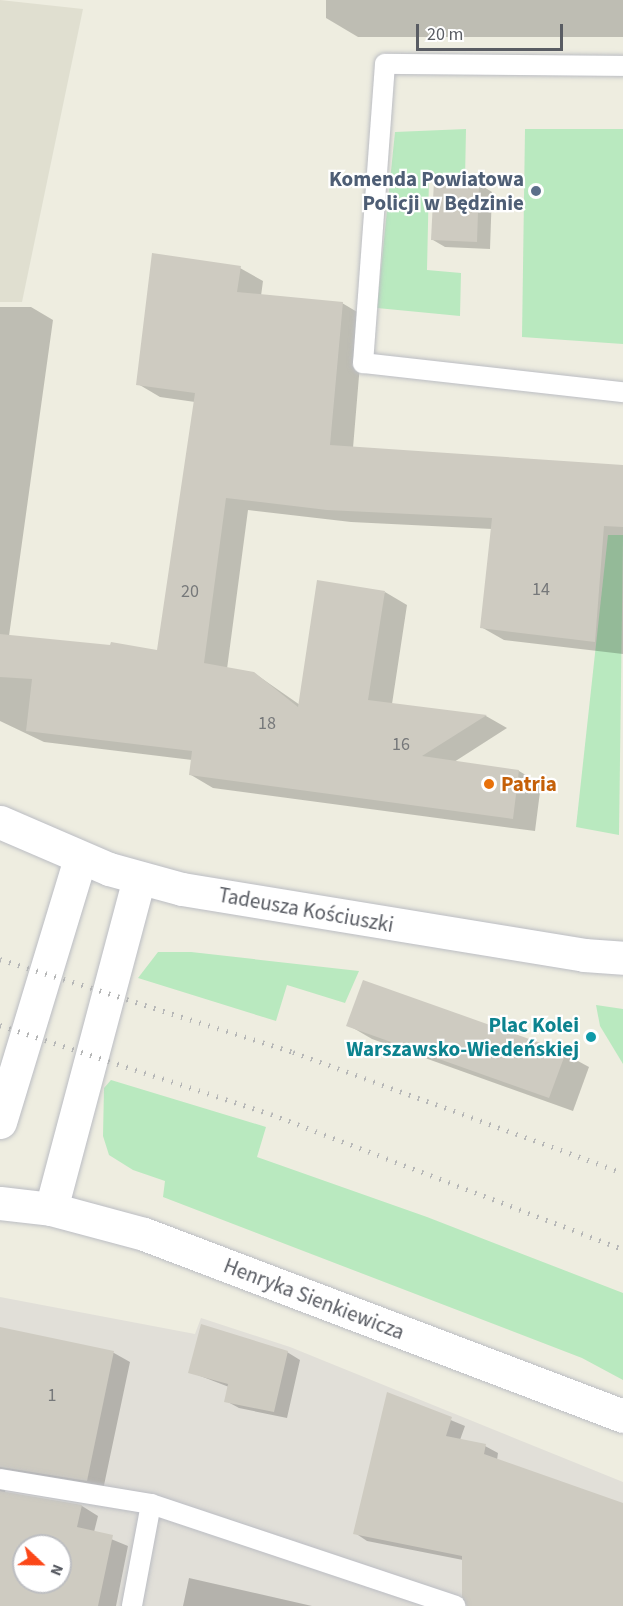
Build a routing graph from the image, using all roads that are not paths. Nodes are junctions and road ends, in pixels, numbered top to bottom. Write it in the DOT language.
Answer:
graph roads {
  1 [pos="623,66"];
  2 [pos="623,392"];
  3 [pos="0,822"];
  4 [pos="80,858"];
  5 [pos="139,879"];
  6 [pos="623,958"];
  7 [pos="0,1122"];
  8 [pos="0,1203"];
  9 [pos="51,1209"];
  10 [pos="623,1416"];
  11 [pos="0,1479"];
  12 [pos="152,1504"];
  13 [pos="132,1606"];
  14 [pos="455,1606"];
  1 -- 2 [label="lane"];
  3 -- 4 [label="street, Tadeusza Kościuszki"];
  4 -- 5 [label="street, Tadeusza Kościuszki"];
  4 -- 7 [label="street"];
  5 -- 6 [label="street, Tadeusza Kościuszki"];
  5 -- 9 [label="street"];
  8 -- 9 [label="street, Henryka Sienkiewicza"];
  9 -- 10 [label="street, Henryka Sienkiewicza"];
  11 -- 12 [label="lane"];
  12 -- 13 [label="lane"];
  12 -- 14 [label="lane"];
}
